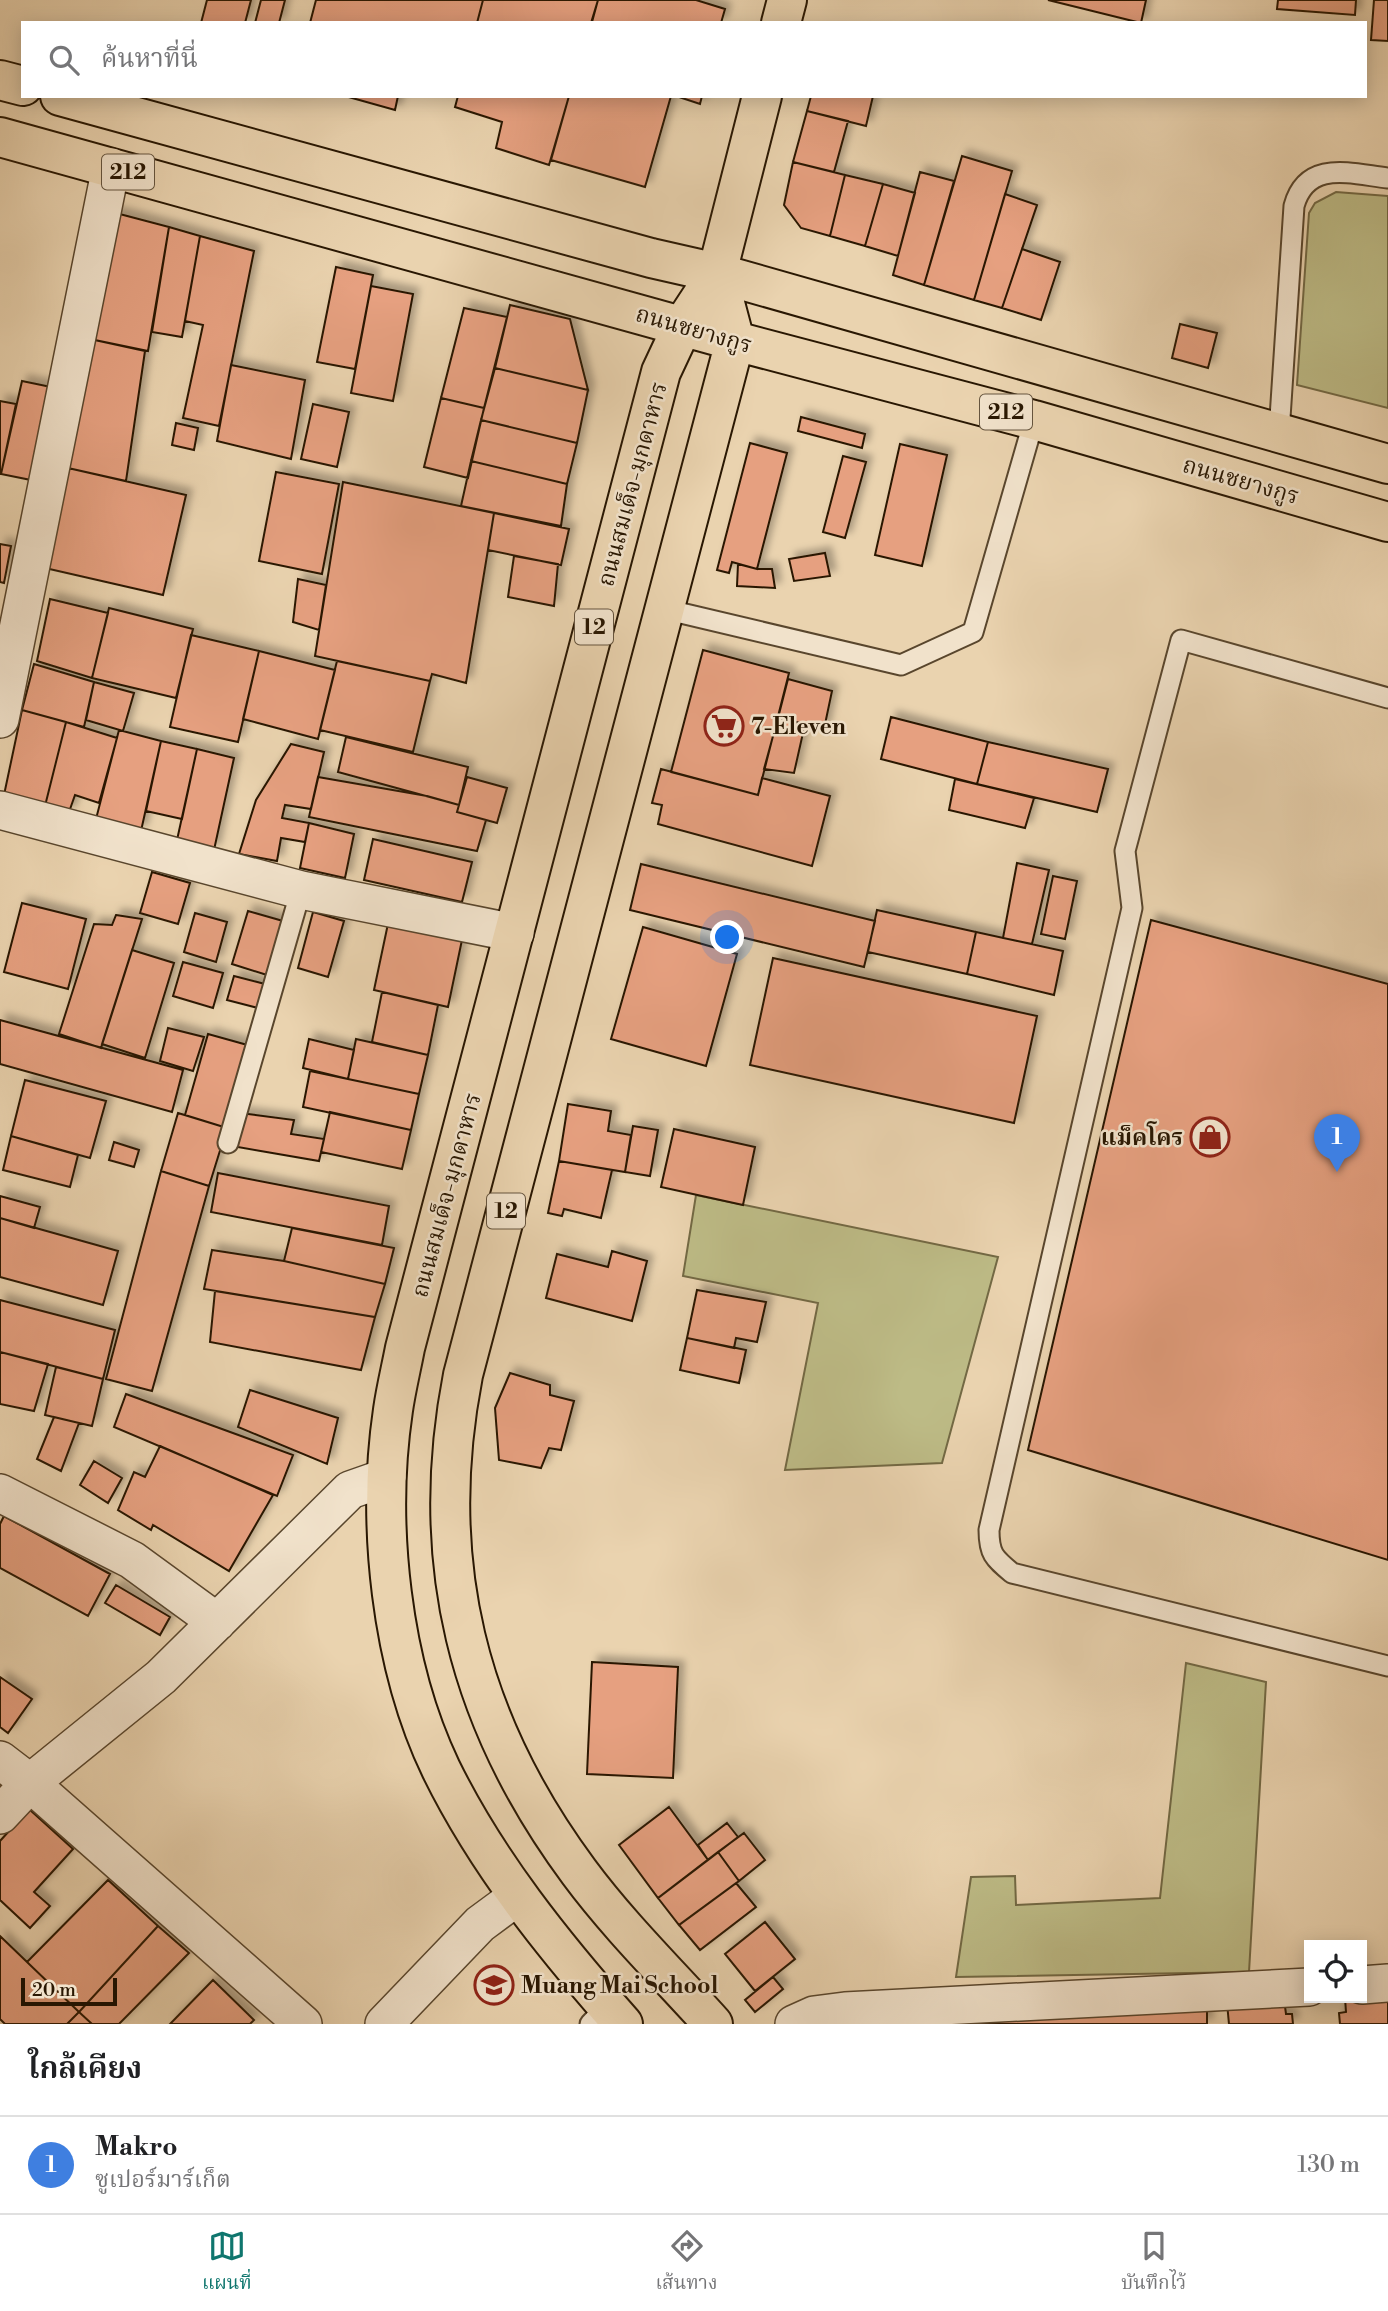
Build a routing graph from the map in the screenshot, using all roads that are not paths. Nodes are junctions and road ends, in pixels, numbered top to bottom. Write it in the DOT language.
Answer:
graph roads {
  1 [pos="787,0"];
  2 [pos="782,21"];
  3 [pos="0,80"];
  4 [pos="21,85"];
  5 [pos="67,98"];
  6 [pos="761,98"];
  7 [pos="0,137"];
  8 [pos="111,167"];
  9 [pos="1388,178"];
  10 [pos="717,273"];
  11 [pos="683,326"];
  12 [pos="734,341"];
  13 [pos="1034,420"];
  14 [pos="1279,433"];
  15 [pos="1388,464"];
  16 [pos="1388,522"];
  17 [pos="664,609"];
  18 [pos="1388,698"];
  19 [pos="0,719"];
  20 [pos="0,810"];
  21 [pos="301,890"];
  22 [pos="515,933"];
  23 [pos="228,1143"];
  24 [pos="387,1477"];
  25 [pos="0,1493"];
  26 [pos="217,1622"];
  27 [pos="1388,1666"];
  28 [pos="0,1760"];
  29 [pos="30,1783"];
  30 [pos="0,1815"];
  31 [pos="518,1896"];
  32 [pos="1388,1983"];
  33 [pos="1367,1985"];
  34 [pos="1304,1987"];
  35 [pos="606,2018"];
  36 [pos="303,2024"];
  37 [pos="384,2024"];
  38 [pos="713,2024"];
  39 [pos="794,2024"];
  1 -- 2 [label="main road"];
  3 -- 4 [label="main road"];
  5 -- 10 [label="main road, 212"];
  6 -- 10 [label="main road"];
  7 -- 8 [label="main road, ถนนชยางกูร / 212"];
  8 -- 11 [label="main road, ถนนชยางกูร / 212"];
  8 -- 19 [label="street"];
  9 -- 14 [label="lane"];
  10 -- 11 [label="main road, ถนนสมเด็จ-มุกดาหาร"];
  10 -- 12 [label="main road"];
  10 -- 14 [label="main road, 212"];
  11 -- 12 [label="main road, ถนนชยางกูร / 212"];
  11 -- 22 [label="main road, ถนนสมเด็จ-มุกดาหาร / 12"];
  12 -- 13 [label="main road, ถนนชยางกูร / 212"];
  12 -- 17 [label="main road, 12"];
  13 -- 16 [label="main road, ถนนชยางกูร / 212"];
  13 -- 17 [label="lane"];
  14 -- 15 [label="main road, 212"];
  17 -- 38 [label="main road, 12"];
  18 -- 27 [label="lane"];
  20 -- 21 [label="street"];
  21 -- 22 [label="street"];
  21 -- 23 [label="lane"];
  22 -- 24 [label="main road, ถนนสมเด็จ-มุกดาหาร / 12"];
  24 -- 26 [label="street"];
  24 -- 31 [label="main road, ถนนสมเด็จ-มุกดาหาร / 12"];
  25 -- 26 [label="street"];
  26 -- 29 [label="street"];
  28 -- 29 [label="street"];
  29 -- 30 [label="street"];
  29 -- 36 [label="street"];
  31 -- 35 [label="main road, ถนนสมเด็จ-มุกดาหาร / 12"];
  31 -- 37 [label="street"];
  32 -- 33 [label="street"];
  34 -- 39 [label="street"];
}
